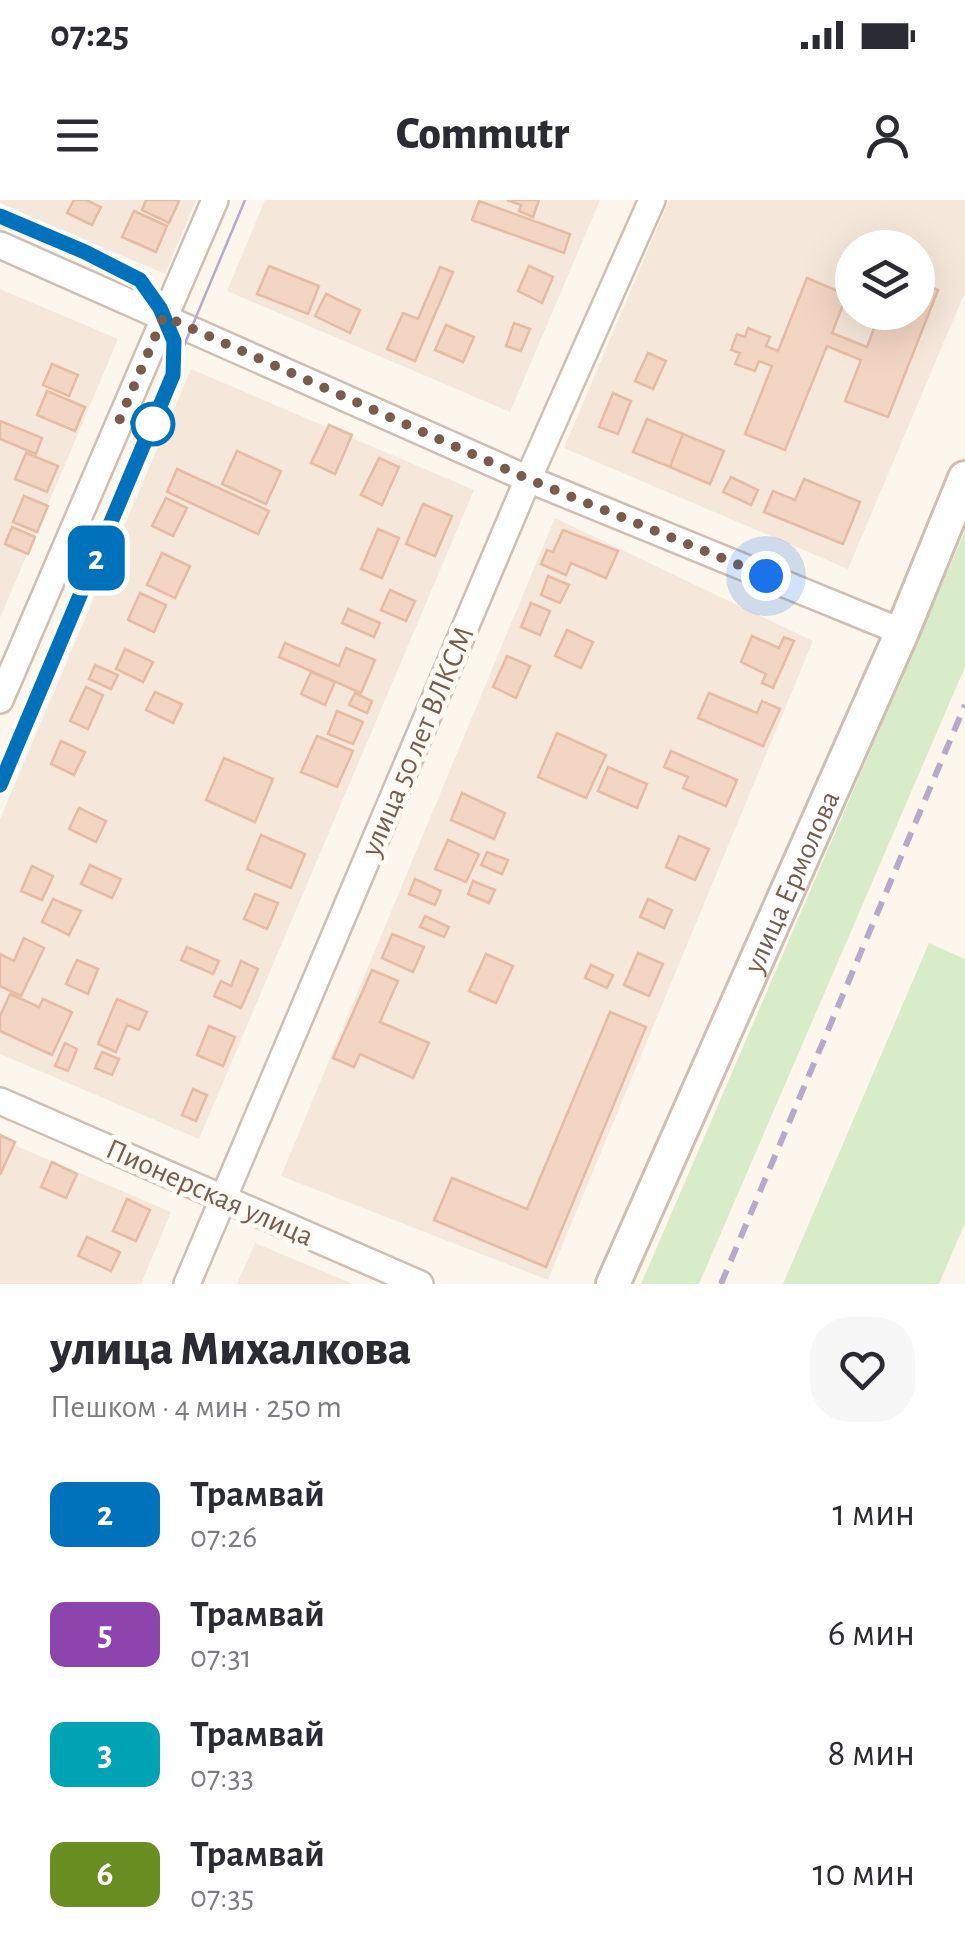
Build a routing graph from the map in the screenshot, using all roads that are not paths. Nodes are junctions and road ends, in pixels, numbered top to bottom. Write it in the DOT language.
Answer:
graph roads {
  1 [pos="215,200"];
  2 [pos="652,200"];
  3 [pos="0,245"];
  4 [pos="164,316"];
  5 [pos="965,478"];
  6 [pos="528,479"];
  7 [pos="902,632"];
  8 [pos="0,700"];
  9 [pos="0,1101"];
  10 [pos="224,1198"];
  11 [pos="187,1284"];
  12 [pos="420,1284"];
  13 [pos="614,1284"];
  1 -- 4 [label="street"];
  2 -- 6 [label="street, улица 50 лет ВЛКСМ"];
  3 -- 4 [label="street"];
  4 -- 6 [label="street"];
  4 -- 8 [label="street"];
  5 -- 7 [label="street, улица Ермолова"];
  6 -- 7 [label="street"];
  6 -- 10 [label="street, улица 50 лет ВЛКСМ"];
  7 -- 13 [label="street, улица Ермолова"];
  9 -- 10 [label="street, Пионерская улица"];
  10 -- 11 [label="street, улица 50 лет ВЛКСМ"];
  10 -- 12 [label="street, Пионерская улица"];
}
